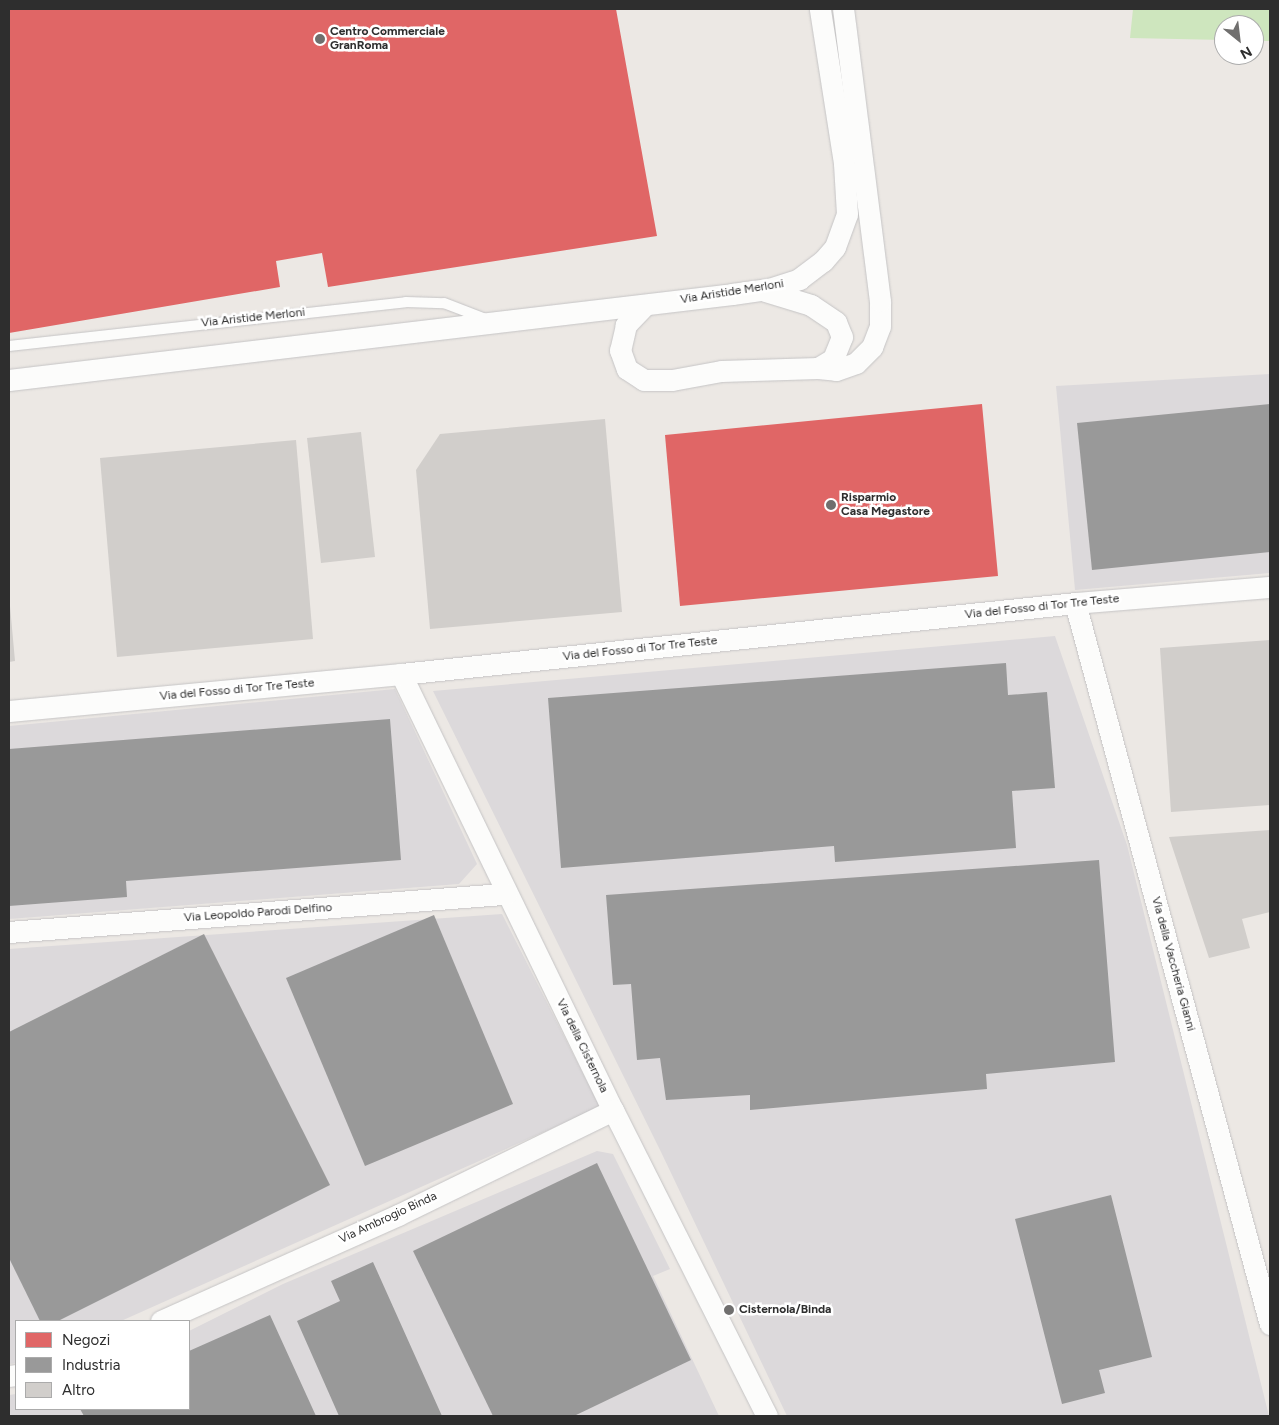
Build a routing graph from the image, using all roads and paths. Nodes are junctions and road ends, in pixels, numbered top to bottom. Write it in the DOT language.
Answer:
graph roads {
  1 [pos="820,9"];
  2 [pos="843,9"];
  3 [pos="762,290"];
  4 [pos="645,304"];
  5 [pos="494,323"];
  6 [pos="9,346"];
  7 [pos="818,368"];
  8 [pos="9,380"];
  9 [pos="1270,587"];
  10 [pos="1075,603"];
  11 [pos="401,674"];
  12 [pos="9,711"];
  13 [pos="507,894"];
  14 [pos="9,932"];
  15 [pos="613,1110"];
  16 [pos="163,1320"];
  17 [pos="1270,1324"];
  18 [pos="767,1416"];
  1 -- 3 [label="street, Via Aristide Merloni"];
  2 -- 7 [label="street"];
  3 -- 4 [label="street, Via Aristide Merloni"];
  3 -- 7 [label="street"];
  4 -- 5 [label="street, Via Aristide Merloni"];
  4 -- 7 [label="street"];
  5 -- 6 [label="lane, Via Aristide Merloni"];
  5 -- 8 [label="street, Via Aristide Merloni"];
  9 -- 10 [label="street, Via del Fosso di Tor Tre Teste"];
  10 -- 11 [label="street, Via del Fosso di Tor Tre Teste"];
  10 -- 17 [label="street, Via della Vaccheria Gianni"];
  11 -- 12 [label="street, Via del Fosso di Tor Tre Teste"];
  11 -- 13 [label="street, Via della Cisternola"];
  13 -- 14 [label="street, Via Leopoldo Parodi Delfino"];
  13 -- 15 [label="street, Via della Cisternola"];
  15 -- 16 [label="street, Via Ambrogio Binda"];
  15 -- 18 [label="street, Via della Cisternola"];
}
